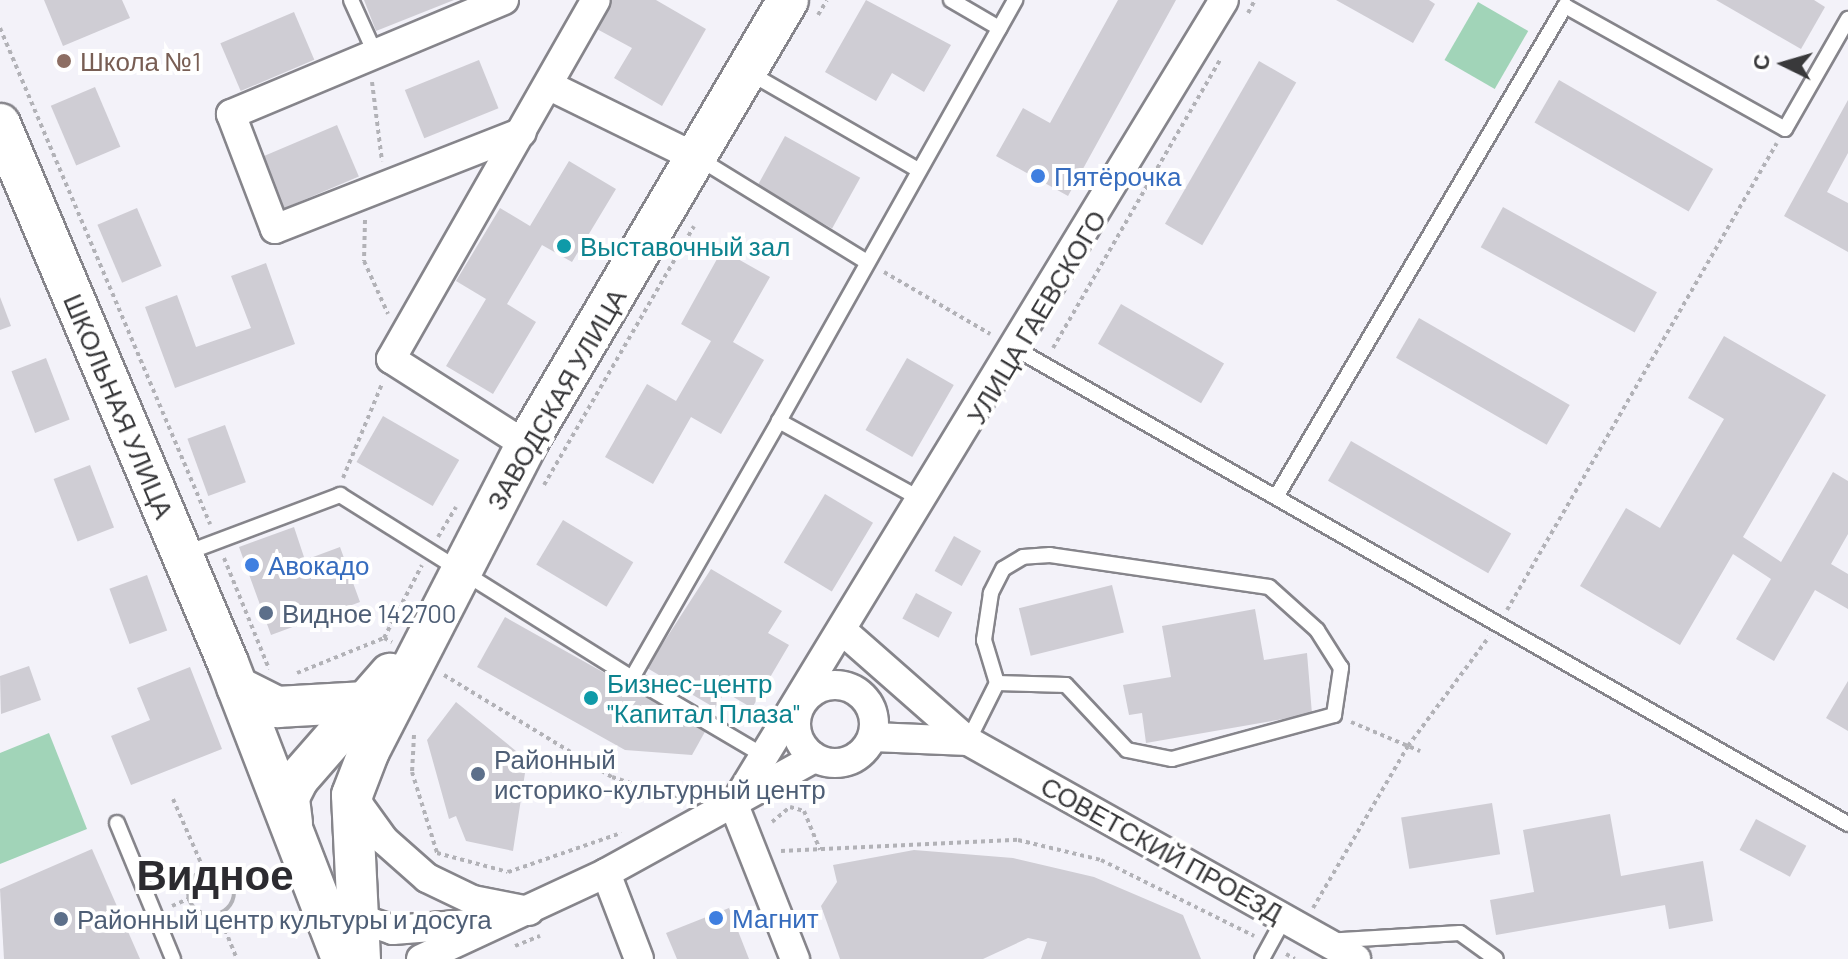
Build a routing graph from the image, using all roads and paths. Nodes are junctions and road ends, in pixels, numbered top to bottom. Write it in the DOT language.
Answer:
graph roads {
  1 [pos="351,0"];
  2 [pos="596,0"];
  3 [pos="827,0"];
  4 [pos="951,0"];
  5 [pos="1015,0"];
  6 [pos="1224,0"];
  7 [pos="1255,0"];
  8 [pos="498,1"];
  9 [pos="1562,2"];
  10 [pos="800,13"];
  11 [pos="1848,19"];
  12 [pos="1239,27"];
  13 [pos="0,28"];
  14 [pos="999,28"];
  15 [pos="1224,54"];
  16 [pos="371,55"];
  17 [pos="748,72"];
  18 [pos="550,86"];
  19 [pos="0,124"];
  20 [pos="1785,129"];
  21 [pos="522,132"];
  22 [pos="697,158"];
  23 [pos="917,169"];
  24 [pos="376,189"];
  25 [pos="699,218"];
  26 [pos="864,260"];
  27 [pos="1016,349"];
  28 [pos="396,351"];
  29 [pos="1050,354"];
  30 [pos="779,421"];
  31 [pos="526,445"];
  32 [pos="541,489"];
  33 [pos="340,495"];
  34 [pos="1276,497"];
  35 [pos="924,501"];
  36 [pos="199,548"];
  37 [pos="461,566"];
  38 [pos="1498,624"];
  39 [pos="844,632"];
  40 [pos="415,647"];
  41 [pos="283,677"];
  42 [pos="632,678"];
  43 [pos="890,679"];
  44 [pos="255,683"];
  45 [pos="997,683"];
  46 [pos="847,686"];
  47 [pos="803,701"];
  48 [pos="366,702"];
  49 [pos="1334,715"];
  50 [pos="414,717"];
  51 [pos="873,737"];
  52 [pos="968,741"];
  53 [pos="1408,746"];
  54 [pos="1420,751"];
  55 [pos="766,757"];
  56 [pos="814,758"];
  57 [pos="312,766"];
  58 [pos="173,799"];
  59 [pos="352,806"];
  60 [pos="678,809"];
  61 [pos="736,809"];
  62 [pos="288,818"];
  63 [pos="772,822"];
  64 [pos="117,823"];
  65 [pos="1848,824"];
  66 [pos="636,827"];
  67 [pos="820,850"];
  68 [pos="204,870"];
  69 [pos="606,873"];
  70 [pos="317,896"];
  71 [pos="529,911"];
  72 [pos="219,915"];
  73 [pos="1298,916"];
  74 [pos="534,939"];
  75 [pos="359,940"];
  76 [pos="1325,941"];
  77 [pos="1269,945"];
  78 [pos="501,952"];
  79 [pos="173,959"];
  80 [pos="237,959"];
  81 [pos="342,959"];
  82 [pos="421,959"];
  83 [pos="639,959"];
  84 [pos="795,959"];
  85 [pos="1262,959"];
  86 [pos="1295,959"];
  87 [pos="1356,959"];
  88 [pos="1496,959"];
  1 -- 16 [label="lane"];
  2 -- 18 [label="street"];
  3 -- 10 [label="path"];
  4 -- 14 [label="lane"];
  5 -- 14 [label="lane"];
  6 -- 27 [label="street, УЛИЦА ГАЕВСКОГО"];
  7 -- 12 [label="path"];
  8 -- 16 [label="street"];
  9 -- 20 [label="lane"];
  9 -- 34 [label="lane"];
  10 -- 17 [label="street, ЗАВОДСКАЯ УЛИЦА"];
  11 -- 20 [label="lane"];
  13 -- 36 [label="path"];
  14 -- 23 [label="lane"];
  15 -- 29 [label="path"];
  16 -- 24 [label="path"];
  16 -- 24 [label="street"];
  17 -- 22 [label="street, ЗАВОДСКАЯ УЛИЦА"];
  17 -- 23 [label="lane"];
  18 -- 21 [label="street"];
  18 -- 22 [label="street"];
  19 -- 36 [label="street, ШКОЛЬНАЯ УЛИЦА"];
  20 -- 38 [label="path"];
  21 -- 24 [label="street"];
  21 -- 28 [label="street"];
  22 -- 26 [label="lane"];
  22 -- 31 [label="street, ЗАВОДСКАЯ УЛИЦА"];
  23 -- 26 [label="lane"];
  24 -- 28 [label="path"];
  25 -- 32 [label="path"];
  26 -- 27 [label="path"];
  26 -- 30 [label="lane"];
  27 -- 34 [label="lane"];
  27 -- 35 [label="street, УЛИЦА ГАЕВСКОГО"];
  28 -- 31 [label="street"];
  28 -- 33 [label="path"];
  30 -- 35 [label="lane"];
  30 -- 42 [label="lane"];
  31 -- 37 [label="street, ЗАВОДСКАЯ УЛИЦА"];
  33 -- 36 [label="lane"];
  33 -- 37 [label="lane"];
  34 -- 38 [label="lane"];
  35 -- 39 [label="street, УЛИЦА ГАЕВСКОГО"];
  36 -- 44 [label="street, ШКОЛЬНАЯ УЛИЦА"];
  36 -- 44 [label="path"];
  37 -- 40 [label="street, ЗАВОДСКАЯ УЛИЦА"];
  37 -- 42 [label="lane"];
  38 -- 53 [label="path"];
  38 -- 65 [label="lane"];
  39 -- 43 [label="street, СОВЕТСКИЙ ПРОЕЗД"];
  39 -- 46 [label="street"];
  39 -- 47 [label="street, УЛИЦА ГАЕВСКОГО"];
  40 -- 41 [label="path"];
  40 -- 48 [label="street"];
  40 -- 59 [label="street"];
  40 -- 60 [label="path"];
  42 -- 55 [label="lane"];
  43 -- 46 [label="street"];
  43 -- 52 [label="street, СОВЕТСКИЙ ПРОЕЗД"];
  44 -- 48 [label="street"];
  44 -- 57 [label="street"];
  44 -- 62 [label="street, ШКОЛЬНАЯ УЛИЦА"];
  45 -- 49 [label="lane"];
  45 -- 49 [label="lane"];
  45 -- 52 [label="lane"];
  46 -- 47 [label="street"];
  46 -- 51 [label="street"];
  47 -- 55 [label="street, УЛИЦА ГАЕВСКОГО"];
  47 -- 56 [label="street"];
  48 -- 57 [label="street"];
  49 -- 53 [label="path"];
  50 -- 66 [label="path"];
  51 -- 52 [label="street, СОВЕТСКИЙ ПРОЕЗД"];
  51 -- 56 [label="street"];
  52 -- 73 [label="street, СОВЕТСКИЙ ПРОЕЗД"];
  53 -- 54 [label="path"];
  53 -- 73 [label="path"];
  55 -- 61 [label="street, УЛИЦА ГАЕВСКОГО"];
  56 -- 61 [label="street, УЛИЦА ГАЕВСКОГО"];
  57 -- 59 [label="street"];
  57 -- 62 [label="street"];
  58 -- 68 [label="path"];
  59 -- 62 [label="street"];
  59 -- 71 [label="street"];
  59 -- 75 [label="street"];
  61 -- 63 [label="path"];
  61 -- 69 [label="street, УЛИЦА ГАЕВСКОГО"];
  61 -- 84 [label="street"];
  62 -- 70 [label="street, ШКОЛЬНАЯ УЛИЦА"];
  63 -- 67 [label="path"];
  63 -- 67 [label="path"];
  64 -- 79 [label="lane"];
  67 -- 77 [label="path"];
  68 -- 72 [label="path"];
  68 -- 72 [label="path"];
  69 -- 71 [label="street, УЛИЦА ГАЕВСКОГО"];
  69 -- 83 [label="street"];
  70 -- 75 [label="street"];
  70 -- 81 [label="street, ШКОЛЬНАЯ УЛИЦА"];
  71 -- 75 [label="street"];
  71 -- 82 [label="street"];
  72 -- 80 [label="path"];
  73 -- 76 [label="street, СОВЕТСКИЙ ПРОЕЗД"];
  73 -- 77 [label="lane"];
  74 -- 78 [label="path"];
  76 -- 87 [label="street, СОВЕТСКИЙ ПРОЕЗД"];
  76 -- 88 [label="lane"];
  77 -- 85 [label="lane"];
  77 -- 86 [label="path"];
}
